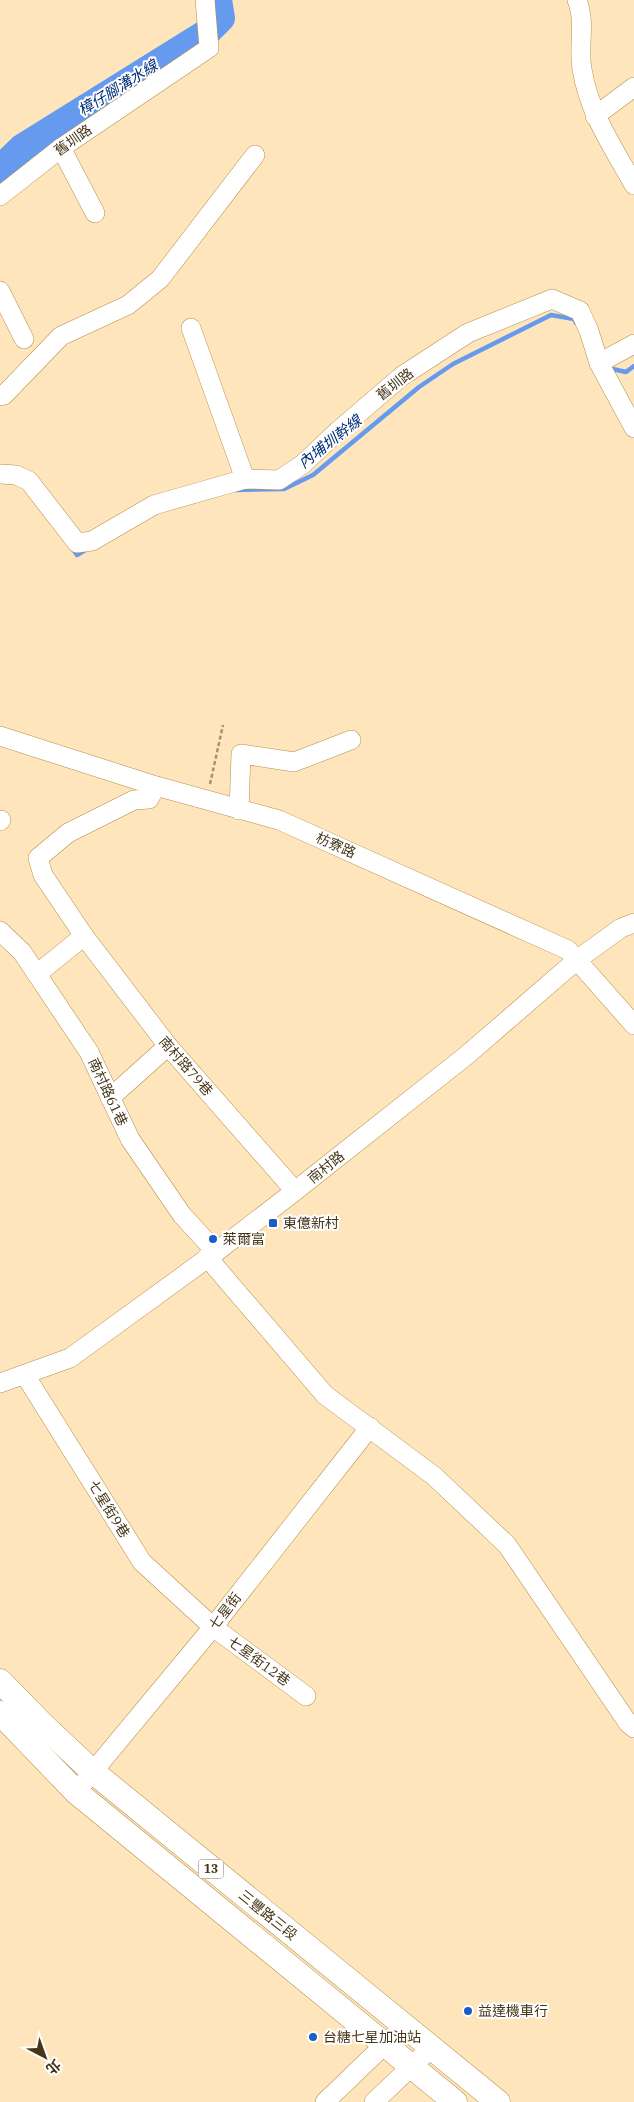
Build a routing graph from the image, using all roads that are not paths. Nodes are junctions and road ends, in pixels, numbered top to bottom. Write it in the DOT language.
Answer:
graph roads {
  1 [pos="205,0"];
  2 [pos="578,0"];
  3 [pos="634,88"];
  4 [pos="594,116"];
  5 [pos="61,148"];
  6 [pos="254,154"];
  7 [pos="634,185"];
  8 [pos="0,196"];
  9 [pos="95,213"];
  10 [pos="0,292"];
  11 [pos="191,328"];
  12 [pos="24,339"];
  13 [pos="634,344"];
  14 [pos="599,363"];
  15 [pos="0,396"];
  16 [pos="634,428"];
  17 [pos="0,474"];
  18 [pos="245,479"];
  19 [pos="0,736"];
  20 [pos="351,740"];
  21 [pos="156,786"];
  22 [pos="240,810"];
  23 [pos="634,923"];
  24 [pos="1,931"];
  25 [pos="84,936"];
  26 [pos="578,959"];
  27 [pos="37,974"];
  28 [pos="634,1025"];
  29 [pos="168,1046"];
  30 [pos="110,1098"];
  31 [pos="295,1191"];
  32 [pos="212,1254"];
  33 [pos="25,1376"];
  34 [pos="0,1383"];
  35 [pos="370,1427"];
  36 [pos="213,1627"];
  37 [pos="0,1681"];
  38 [pos="306,1696"];
  39 [pos="0,1713"];
  40 [pos="634,1728"];
  41 [pos="92,1771"];
  42 [pos="76,1792"];
  43 [pos="404,2026"];
  44 [pos="385,2044"];
  45 [pos="431,2048"];
  46 [pos="412,2066"];
  47 [pos="325,2102"];
  48 [pos="374,2102"];
  49 [pos="455,2102"];
  50 [pos="498,2102"];
  1 -- 5 [label="street, 舊圳路"];
  2 -- 4 [label="street"];
  3 -- 4 [label="street"];
  4 -- 7 [label="street"];
  5 -- 8 [label="street, 舊圳路"];
  5 -- 9 [label="street"];
  6 -- 15 [label="street"];
  10 -- 12 [label="street"];
  11 -- 18 [label="street"];
  13 -- 14 [label="street"];
  14 -- 16 [label="street, 舊圳路"];
  14 -- 18 [label="street, 舊圳路"];
  17 -- 18 [label="street, 舊圳路"];
  19 -- 21 [label="street, 枋寮路"];
  20 -- 22 [label="street"];
  21 -- 22 [label="street, 枋寮路"];
  21 -- 25 [label="street, 南村路79巷"];
  22 -- 26 [label="street, 枋寮路"];
  23 -- 26 [label="street, 南村路"];
  24 -- 27 [label="street, 南村路61巷"];
  25 -- 27 [label="street"];
  25 -- 29 [label="street, 南村路79巷"];
  26 -- 28 [label="street, 枋寮路"];
  26 -- 31 [label="street, 南村路"];
  27 -- 30 [label="street, 南村路61巷"];
  29 -- 30 [label="street"];
  29 -- 31 [label="street, 南村路79巷"];
  30 -- 32 [label="street, 南村路61巷"];
  31 -- 32 [label="street, 南村路"];
  32 -- 33 [label="street, 南村路"];
  32 -- 35 [label="street, 南村路61巷"];
  33 -- 34 [label="street, 南村路"];
  33 -- 36 [label="street, 七星街9巷"];
  35 -- 36 [label="street, 七星街"];
  35 -- 40 [label="street, 南村路61巷"];
  36 -- 38 [label="street, 七星街12巷"];
  36 -- 41 [label="street, 七星街"];
  37 -- 41 [label="main road, 三豐路三段 / 13"];
  39 -- 42 [label="main road, 三豐路三段 / 13"];
  41 -- 42 [label="street, 七星街"];
  41 -- 43 [label="main road, 三豐路三段 / 13"];
  42 -- 44 [label="main road, 三豐路三段 / 13"];
  43 -- 44 [label="street"];
  43 -- 45 [label="main road, 三豐路三段 / 13"];
  44 -- 46 [label="main road, 三豐路三段 / 13"];
  44 -- 47 [label="street"];
  45 -- 46 [label="street"];
  45 -- 50 [label="main road, 三豐路三段 / 13"];
  46 -- 48 [label="street"];
  46 -- 49 [label="main road, 三豐路三段 / 13"];
}
